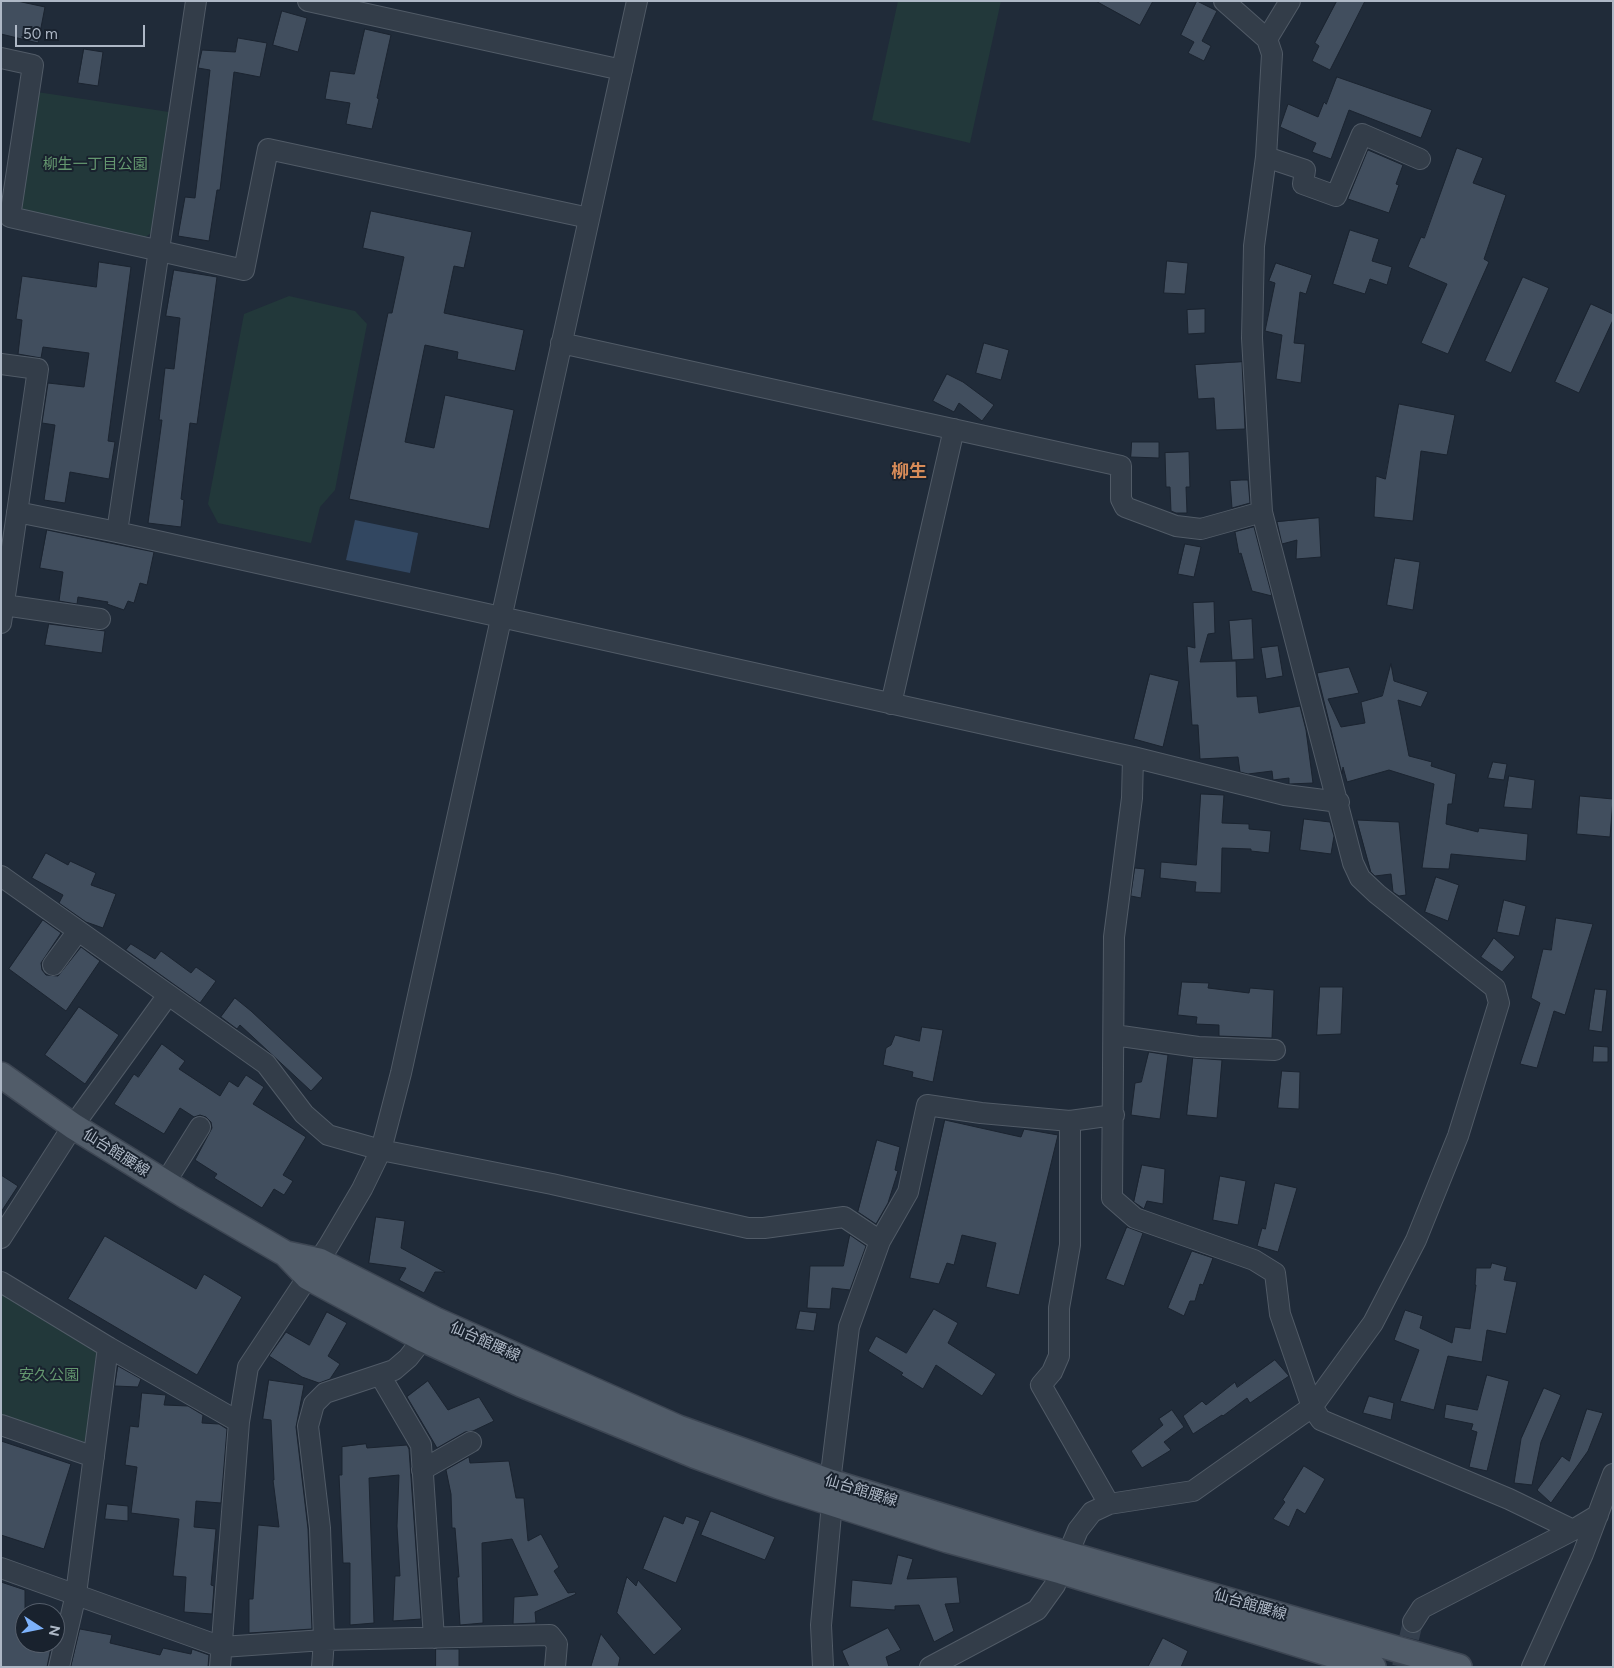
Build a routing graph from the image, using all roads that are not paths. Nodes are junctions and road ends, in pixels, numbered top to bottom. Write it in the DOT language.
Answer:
graph roads {
  1 [pos="196,1"];
  2 [pos="308,1"];
  3 [pos="637,1"];
  4 [pos="1224,1"];
  5 [pos="1290,1"];
  6 [pos="344,5"];
  7 [pos="1267,39"];
  8 [pos="1,58"];
  9 [pos="622,70"];
  10 [pos="1266,157"];
  11 [pos="1420,159"];
  12 [pos="589,218"];
  13 [pos="159,251"];
  14 [pos="561,343"];
  15 [pos="1,364"];
  16 [pos="954,429"];
  17 [pos="17,512"];
  18 [pos="1262,512"];
  19 [pos="117,532"];
  20 [pos="2,614"];
  21 [pos="500,618"];
  22 [pos="100,619"];
  23 [pos="891,704"];
  24 [pos="1133,757"];
  25 [pos="1339,802"];
  26 [pos="1,876"];
  27 [pos="78,931"];
  28 [pos="53,965"];
  29 [pos="168,996"];
  30 [pos="1114,1035"];
  31 [pos="1275,1050"];
  32 [pos="1,1075"];
  33 [pos="1114,1115"];
  34 [pos="1070,1121"];
  35 [pos="73,1126"];
  36 [pos="200,1127"];
  37 [pos="381,1150"];
  38 [pos="165,1183"];
  39 [pos="1,1238"];
  40 [pos="880,1240"];
  41 [pos="313,1269"];
  42 [pos="1,1282"];
  43 [pos="423,1338"];
  44 [pos="108,1348"];
  45 [pos="380,1375"];
  46 [pos="1312,1407"];
  47 [pos="239,1422"];
  48 [pos="1,1425"];
  49 [pos="471,1442"];
  50 [pos="94,1457"];
  51 [pos="422,1470"];
  52 [pos="1613,1474"];
  53 [pos="831,1492"];
  54 [pos="1109,1504"];
  55 [pos="1598,1516"];
  56 [pos="1573,1530"];
  57 [pos="1064,1562"];
  58 [pos="1,1568"];
  59 [pos="76,1594"];
  60 [pos="1413,1622"];
  61 [pos="434,1638"];
  62 [pos="324,1640"];
  63 [pos="221,1657"];
  64 [pos="58,1667"];
  65 [pos="322,1667"];
  66 [pos="555,1667"];
  67 [pos="823,1667"];
  68 [pos="930,1667"];
  69 [pos="1373,1667"];
  70 [pos="1458,1667"];
  71 [pos="1532,1667"];
  1 -- 13 [label="street"];
  2 -- 6 [label="street"];
  3 -- 9 [label="street"];
  4 -- 7 [label="street"];
  5 -- 7 [label="street"];
  6 -- 9 [label="street"];
  7 -- 10 [label="street"];
  8 -- 13 [label="street"];
  9 -- 12 [label="street"];
  10 -- 11 [label="street"];
  10 -- 18 [label="street"];
  12 -- 13 [label="street"];
  12 -- 14 [label="street"];
  13 -- 19 [label="street"];
  14 -- 16 [label="street"];
  14 -- 21 [label="street"];
  15 -- 17 [label="street"];
  16 -- 18 [label="street"];
  16 -- 23 [label="street"];
  17 -- 19 [label="street"];
  17 -- 20 [label="street"];
  18 -- 25 [label="street"];
  19 -- 21 [label="street"];
  20 -- 22 [label="street"];
  21 -- 23 [label="street"];
  21 -- 37 [label="street"];
  23 -- 24 [label="street"];
  24 -- 25 [label="street"];
  24 -- 30 [label="street"];
  25 -- 46 [label="street"];
  26 -- 27 [label="street"];
  27 -- 28 [label="street"];
  27 -- 29 [label="street"];
  29 -- 35 [label="street"];
  29 -- 37 [label="street"];
  30 -- 31 [label="street"];
  30 -- 33 [label="street"];
  32 -- 35 [label="main road, 仙台館腰線"];
  33 -- 34 [label="street"];
  33 -- 46 [label="street"];
  34 -- 40 [label="street"];
  34 -- 54 [label="street"];
  35 -- 38 [label="main road, 仙台館腰線"];
  35 -- 39 [label="street"];
  36 -- 38 [label="street"];
  37 -- 40 [label="street"];
  37 -- 41 [label="street"];
  38 -- 41 [label="main road, 仙台館腰線"];
  40 -- 53 [label="street"];
  41 -- 43 [label="main road, 仙台館腰線"];
  41 -- 47 [label="street"];
  41 -- 53 [label="main road, 仙台館腰線"];
  42 -- 44 [label="street"];
  43 -- 45 [label="street"];
  43 -- 53 [label="main road, 仙台館腰線"];
  44 -- 47 [label="street"];
  44 -- 50 [label="street"];
  45 -- 51 [label="street"];
  45 -- 62 [label="street"];
  46 -- 54 [label="street"];
  46 -- 56 [label="street"];
  47 -- 63 [label="street"];
  48 -- 50 [label="street"];
  49 -- 51 [label="street"];
  50 -- 59 [label="street"];
  51 -- 61 [label="street"];
  52 -- 55 [label="street"];
  53 -- 57 [label="main road, 仙台館腰線"];
  53 -- 67 [label="street"];
  54 -- 57 [label="street"];
  55 -- 56 [label="street"];
  55 -- 71 [label="street"];
  56 -- 60 [label="street"];
  57 -- 68 [label="street"];
  57 -- 69 [label="main road, 仙台館腰線"];
  57 -- 70 [label="main road, 仙台館腰線"];
  58 -- 59 [label="street"];
  59 -- 63 [label="street"];
  59 -- 64 [label="street"];
  61 -- 62 [label="street"];
  61 -- 66 [label="street"];
  62 -- 63 [label="street"];
  62 -- 65 [label="street"];
}
